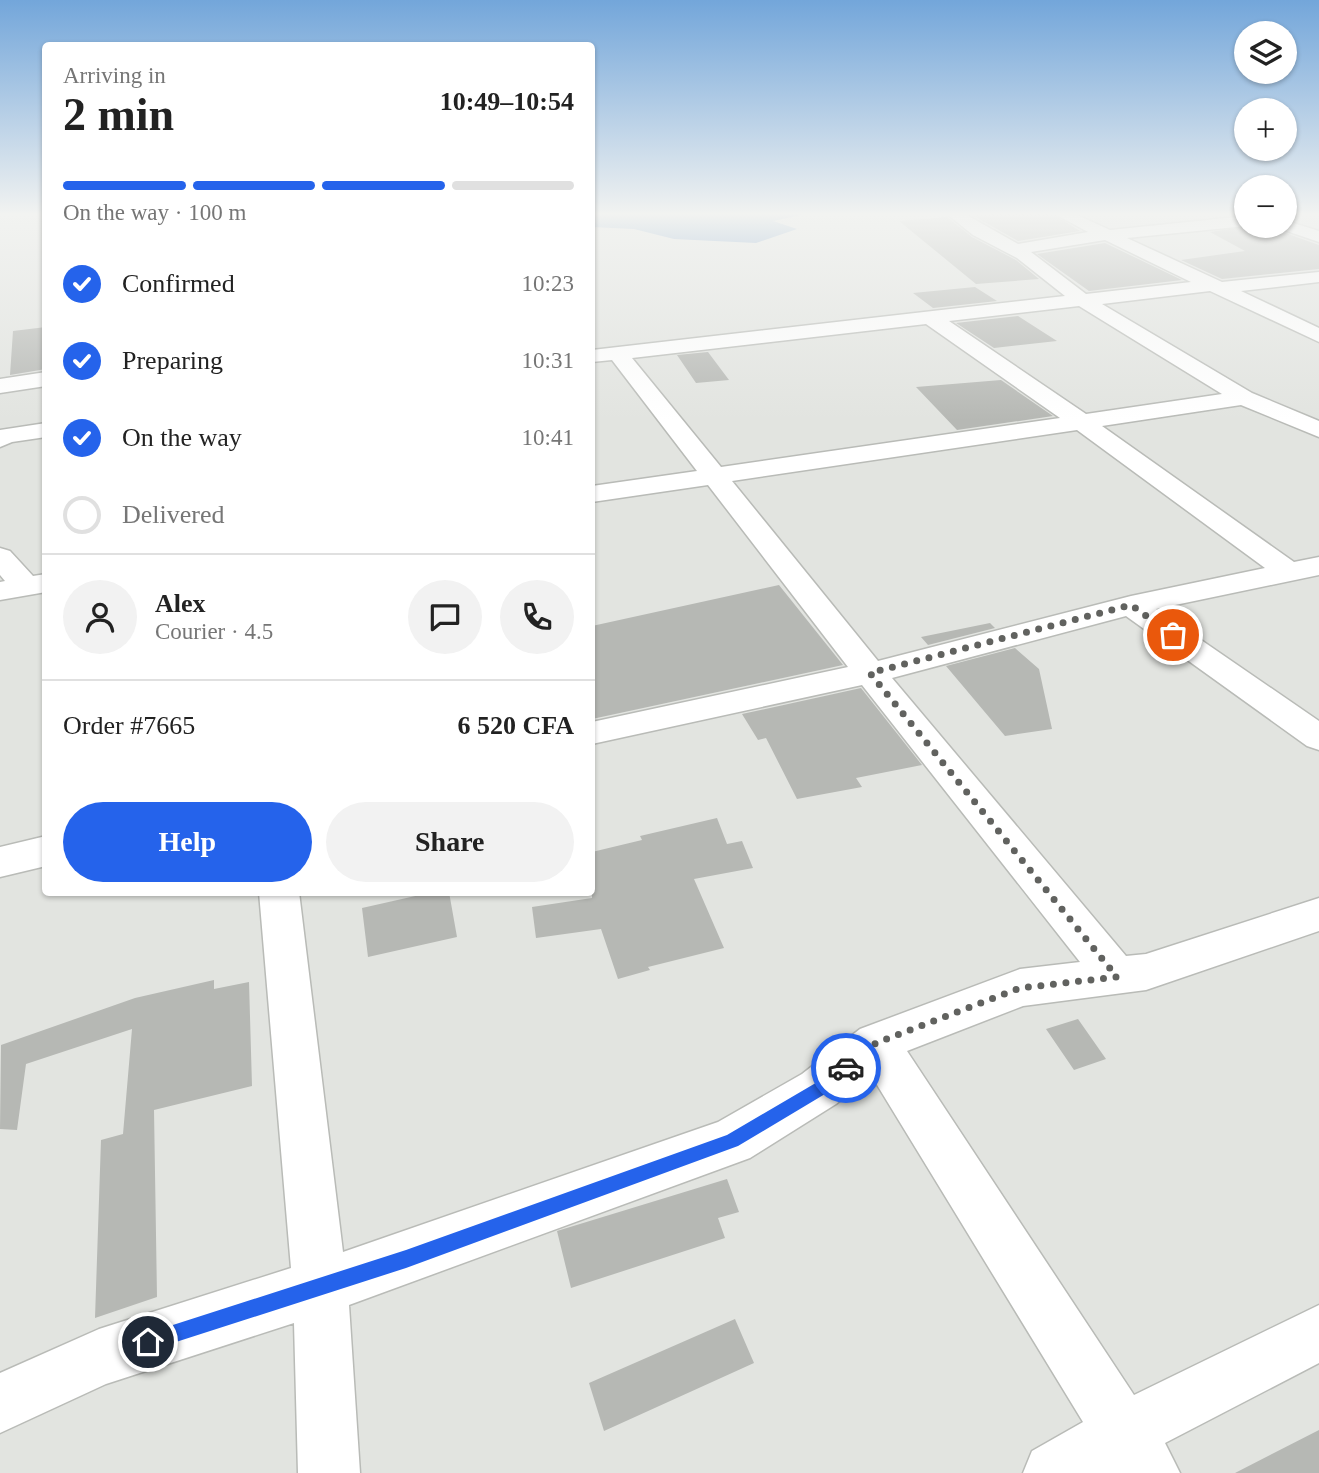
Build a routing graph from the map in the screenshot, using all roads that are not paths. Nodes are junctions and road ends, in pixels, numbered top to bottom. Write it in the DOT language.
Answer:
graph roads {
  1 [pos="1059,283"];
  2 [pos="1211,283"];
  3 [pos="1255,283"];
  4 [pos="1218,286"];
  5 [pos="1082,300"];
  6 [pos="932,319"];
  7 [pos="1319,336"];
  8 [pos="604,355"];
  9 [pos="42,380"];
  10 [pos="0,386"];
  11 [pos="1244,398"];
  12 [pos="1080,421"];
  13 [pos="1319,430"];
  14 [pos="42,431"];
  15 [pos="0,440"];
  16 [pos="714,476"];
  17 [pos="595,494"];
  18 [pos="0,557"];
  19 [pos="1304,569"];
  20 [pos="24,587"];
  21 [pos="1131,605"];
  22 [pos="870,673"];
  23 [pos="595,732"];
  24 [pos="1319,737"];
  25 [pos="42,853"];
  26 [pos="0,862"];
  27 [pos="279,896"];
  28 [pos="1319,914"];
  29 [pos="1117,977"];
  30 [pos="876,1043"];
  31 [pos="320,1287"];
  32 [pos="1319,1334"];
  33 [pos="0,1403"];
  34 [pos="1136,1453"];
  35 [pos="329,1473"];
  36 [pos="1054,1473"];
  1 -- 5 [label="street"];
  2 -- 4 [label="street"];
  3 -- 4 [label="street"];
  4 -- 5 [label="street"];
  4 -- 7 [label="street"];
  5 -- 6 [label="street"];
  5 -- 11 [label="street"];
  6 -- 8 [label="street"];
  6 -- 12 [label="street"];
  8 -- 16 [label="street"];
  9 -- 10 [label="street"];
  11 -- 12 [label="street"];
  11 -- 13 [label="street"];
  12 -- 16 [label="street"];
  12 -- 19 [label="street"];
  14 -- 15 [label="street"];
  16 -- 17 [label="street"];
  16 -- 22 [label="street"];
  18 -- 20 [label="street"];
  19 -- 21 [label="street"];
  21 -- 22 [label="street"];
  21 -- 24 [label="street"];
  22 -- 23 [label="street"];
  22 -- 29 [label="street"];
  25 -- 26 [label="street"];
  27 -- 31 [label="street"];
  28 -- 29 [label="street"];
  29 -- 30 [label="street"];
  30 -- 31 [label="street"];
  30 -- 34 [label="street"];
  31 -- 33 [label="street"];
  31 -- 35 [label="street"];
  32 -- 34 [label="street"];
  34 -- 36 [label="street"];
}
